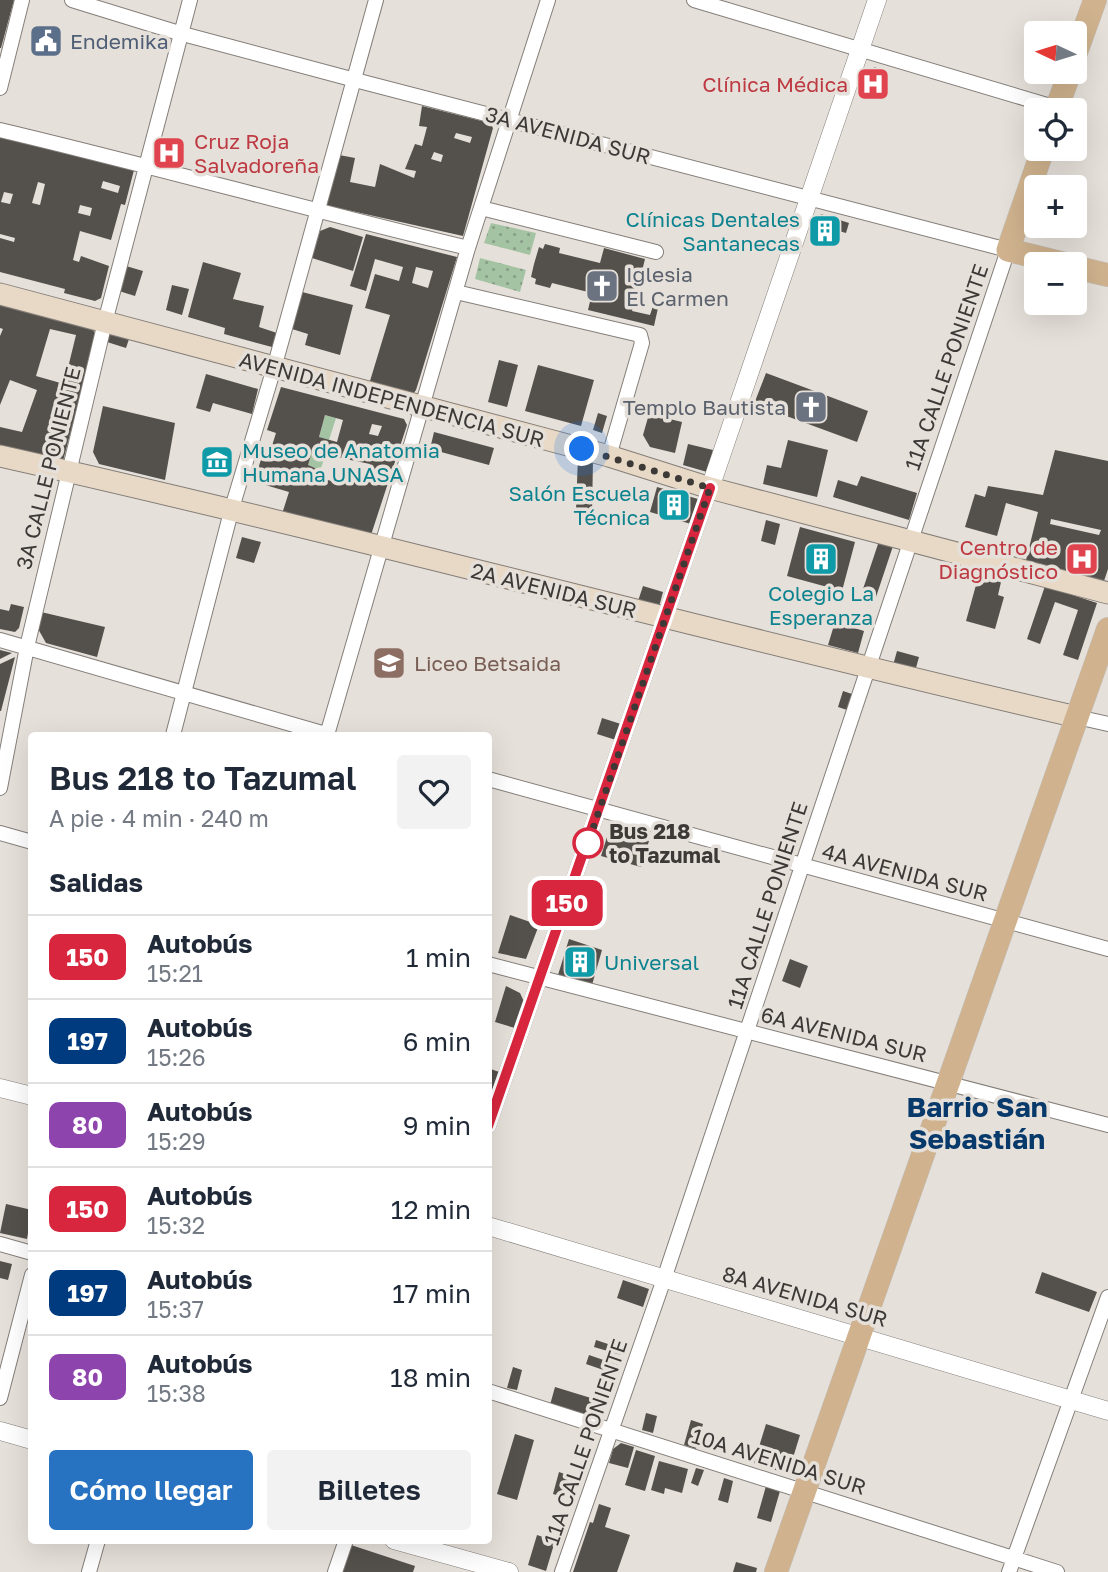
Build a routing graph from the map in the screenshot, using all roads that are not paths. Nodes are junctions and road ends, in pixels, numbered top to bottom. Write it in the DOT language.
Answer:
graph roads {
  1 [pos="22,0"];
  2 [pos="72,0"];
  3 [pos="190,0"];
  4 [pos="376,0"];
  5 [pos="548,0"];
  6 [pos="694,0"];
  7 [pos="877,0"];
  8 [pos="1095,0"];
  9 [pos="1087,22"];
  10 [pos="179,33"];
  11 [pos="860,49"];
  12 [pos="355,80"];
  13 [pos="0,88"];
  14 [pos="1024,99"];
  15 [pos="510,119"];
  16 [pos="0,130"];
  17 [pos="1039,161"];
  18 [pos="146,164"];
  19 [pos="807,199"];
  20 [pos="481,208"];
  21 [pos="317,212"];
  22 [pos="468,248"];
  23 [pos="1008,250"];
  24 [pos="656,252"];
  25 [pos="1024,254"];
  26 [pos="1087,270"];
  27 [pos="1108,275"];
  28 [pos="456,292"];
  29 [pos="0,294"];
  30 [pos="105,322"];
  31 [pos="274,368"];
  32 [pos="423,409"];
  33 [pos="0,456"];
  34 [pos="609,456"];
  35 [pos="69,472"];
  36 [pos="710,488"];
  37 [pos="232,508"];
  38 [pos="909,539"];
  39 [pos="381,545"];
  40 [pos="1108,593"];
  41 [pos="667,618"];
  42 [pos="1108,629"];
  43 [pos="0,640"];
  44 [pos="27,647"];
  45 [pos="868,669"];
  46 [pos="184,694"];
  47 [pos="1077,717"];
  48 [pos="1108,724"];
  49 [pos="174,732"];
  50 [pos="317,732"];
  51 [pos="328,732"];
  52 [pos="492,780"];
  53 [pos="0,788"];
  54 [pos="601,809"];
  55 [pos="0,833"];
  56 [pos="28,841"];
  57 [pos="802,865"];
  58 [pos="1005,921"];
  59 [pos="1108,949"];
  60 [pos="492,965"];
  61 [pos="541,978"];
  62 [pos="747,1031"];
  63 [pos="948,1083"];
  64 [pos="0,1088"];
  65 [pos="28,1095"];
  66 [pos="492,1115"];
  67 [pos="1108,1125"];
  68 [pos="492,1227"];
  69 [pos="0,1244"];
  70 [pos="28,1252"];
  71 [pos="664,1279"];
  72 [pos="28,1290"];
  73 [pos="1108,1297"];
  74 [pos="860,1336"];
  75 [pos="492,1392"];
  76 [pos="0,1398"];
  77 [pos="1071,1400"];
  78 [pos="1108,1411"];
  79 [pos="611,1430"];
  80 [pos="0,1431"];
  81 [pos="28,1439"];
  82 [pos="807,1491"];
  83 [pos="97,1544"];
  84 [pos="345,1544"];
  85 [pos="408,1544"];
  86 [pos="1011,1565"];
  87 [pos="89,1572"];
  88 [pos="335,1572"];
  89 [pos="509,1572"];
  90 [pos="562,1572"];
  91 [pos="776,1572"];
  92 [pos="1057,1572"];
  1 -- 13 [label="street"];
  2 -- 10 [label="street, 3A AVENIDA SUR"];
  3 -- 10 [label="street, 3A CALLE PONIENTE"];
  4 -- 12 [label="street"];
  5 -- 15 [label="street"];
  6 -- 11 [label="street"];
  7 -- 11 [label="street"];
  8 -- 9 [label="main road"];
  10 -- 12 [label="street, 3A AVENIDA SUR"];
  10 -- 18 [label="street, 3A CALLE PONIENTE"];
  11 -- 14 [label="street"];
  11 -- 19 [label="street"];
  12 -- 15 [label="street, 3A AVENIDA SUR"];
  12 -- 21 [label="street"];
  15 -- 19 [label="street, 3A AVENIDA SUR"];
  15 -- 20 [label="street"];
  16 -- 18 [label="street"];
  17 -- 23 [label="main road"];
  18 -- 21 [label="street"];
  18 -- 30 [label="street, 3A CALLE PONIENTE"];
  19 -- 23 [label="street, 3A AVENIDA SUR"];
  19 -- 36 [label="street"];
  20 -- 22 [label="street"];
  20 -- 24 [label="street"];
  21 -- 22 [label="street"];
  21 -- 31 [label="street"];
  22 -- 28 [label="street"];
  23 -- 25 [label="main road, 3A AVENIDA SUR"];
  23 -- 38 [label="street, 11A CALLE PONIENTE"];
  26 -- 27 [label="main road"];
  28 -- 32 [label="street"];
  28 -- 34 [label="street"];
  29 -- 30 [label="main road, AVENIDA INDEPENDENCIA SUR"];
  30 -- 31 [label="main road, AVENIDA INDEPENDENCIA SUR"];
  30 -- 35 [label="street, 3A CALLE PONIENTE"];
  31 -- 32 [label="main road, AVENIDA INDEPENDENCIA SUR"];
  31 -- 37 [label="street"];
  32 -- 34 [label="main road, AVENIDA INDEPENDENCIA SUR"];
  32 -- 39 [label="street"];
  33 -- 35 [label="main road, 2A AVENIDA SUR"];
  34 -- 36 [label="main road, AVENIDA INDEPENDENCIA SUR"];
  35 -- 37 [label="main road, 2A AVENIDA SUR"];
  35 -- 44 [label="street, 3A CALLE PONIENTE"];
  36 -- 38 [label="main road, AVENIDA INDEPENDENCIA SUR"];
  36 -- 41 [label="street"];
  37 -- 39 [label="main road, 2A AVENIDA SUR"];
  37 -- 46 [label="street"];
  38 -- 40 [label="main road, AVENIDA INDEPENDENCIA SUR"];
  38 -- 45 [label="street, 11A CALLE PONIENTE"];
  39 -- 41 [label="main road, 2A AVENIDA SUR"];
  39 -- 51 [label="street"];
  41 -- 45 [label="main road, 2A AVENIDA SUR"];
  41 -- 54 [label="street"];
  42 -- 47 [label="main road"];
  43 -- 44 [label="street"];
  44 -- 46 [label="street"];
  44 -- 53 [label="street, 3A CALLE PONIENTE"];
  45 -- 47 [label="main road, 2A AVENIDA SUR"];
  45 -- 57 [label="street, 11A CALLE PONIENTE"];
  46 -- 49 [label="street"];
  46 -- 50 [label="street"];
  47 -- 48 [label="street, 2A AVENIDA SUR"];
  47 -- 58 [label="main road"];
  52 -- 54 [label="street, 4A AVENIDA SUR"];
  54 -- 57 [label="street, 4A AVENIDA SUR"];
  54 -- 61 [label="street"];
  55 -- 56 [label="street"];
  57 -- 58 [label="street, 4A AVENIDA SUR"];
  57 -- 62 [label="street, 11A CALLE PONIENTE"];
  58 -- 59 [label="street, 4A AVENIDA SUR"];
  58 -- 63 [label="main road"];
  60 -- 61 [label="street, 6A AVENIDA SUR"];
  61 -- 62 [label="street, 6A AVENIDA SUR"];
  61 -- 66 [label="street"];
  62 -- 63 [label="street, 6A AVENIDA SUR"];
  62 -- 71 [label="street, 11A CALLE PONIENTE"];
  63 -- 67 [label="street, 6A AVENIDA SUR"];
  63 -- 74 [label="main road"];
  64 -- 65 [label="street"];
  68 -- 71 [label="street, 8A AVENIDA SUR"];
  69 -- 70 [label="street"];
  71 -- 74 [label="street, 8A AVENIDA SUR"];
  71 -- 79 [label="street, 11A CALLE PONIENTE"];
  72 -- 76 [label="street"];
  73 -- 77 [label="street"];
  74 -- 77 [label="street, 8A AVENIDA SUR"];
  74 -- 82 [label="main road"];
  75 -- 79 [label="street, 10A AVENIDA SUR"];
  77 -- 78 [label="street, 8A AVENIDA SUR"];
  77 -- 86 [label="street"];
  79 -- 82 [label="street, 10A AVENIDA SUR"];
  79 -- 90 [label="street, 11A CALLE PONIENTE"];
  80 -- 81 [label="street"];
  82 -- 86 [label="street, 10A AVENIDA SUR"];
  82 -- 91 [label="main road"];
  83 -- 87 [label="street"];
  84 -- 88 [label="street"];
  85 -- 89 [label="street"];
  86 -- 92 [label="street, 10A AVENIDA SUR"];
}
